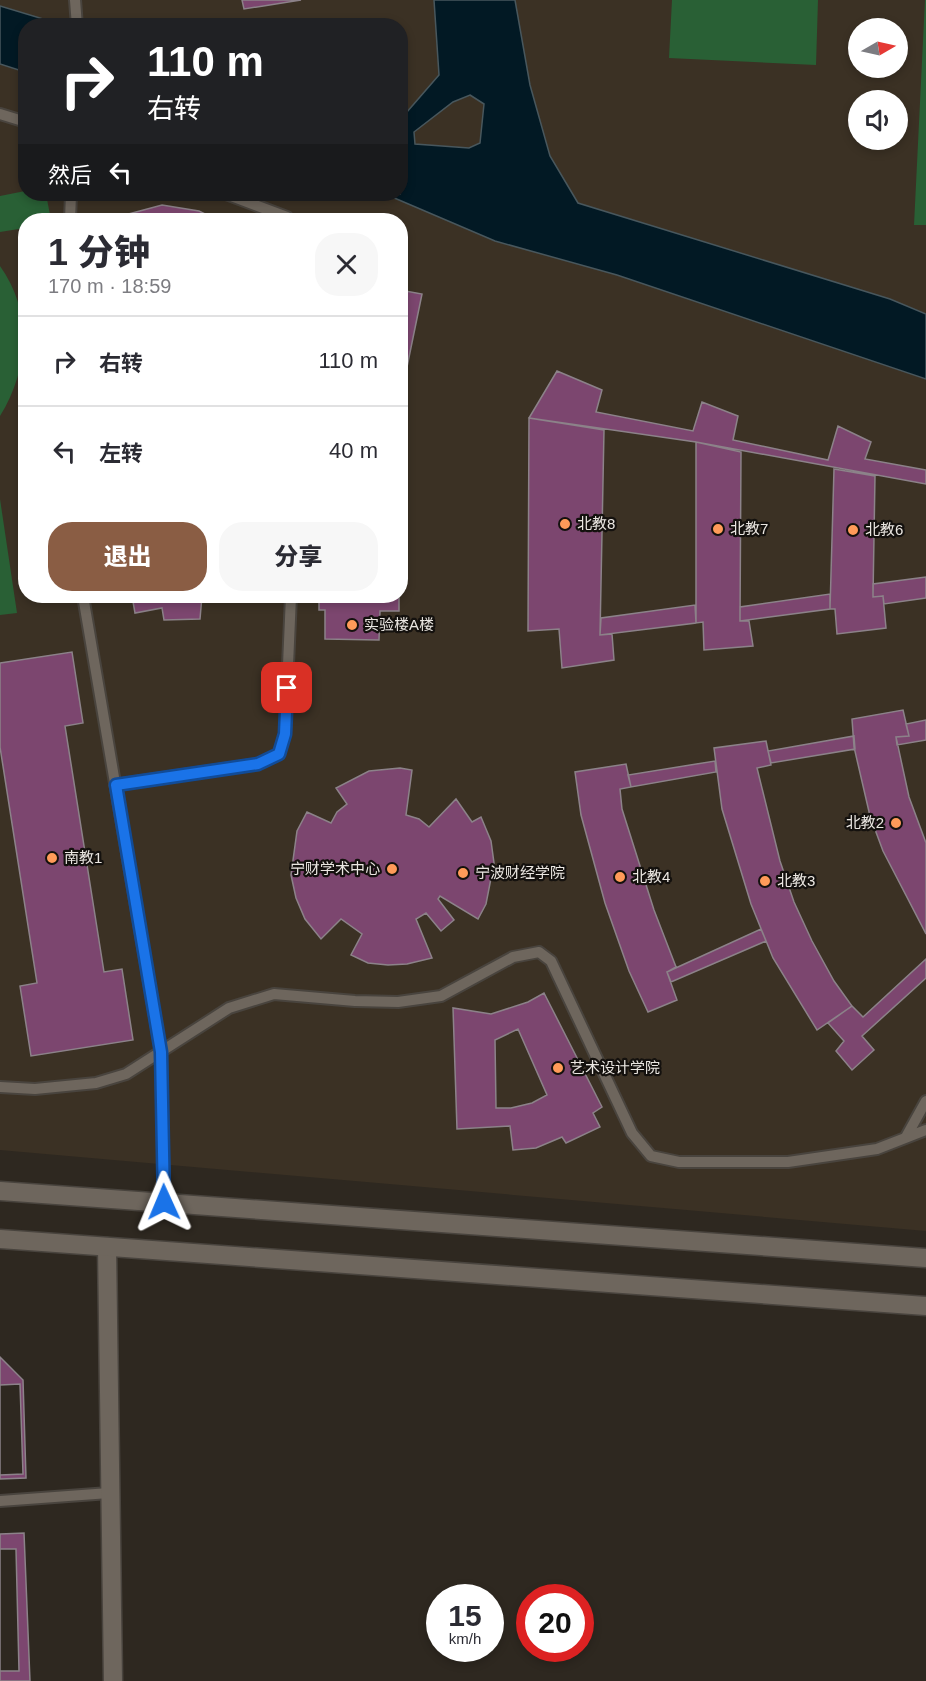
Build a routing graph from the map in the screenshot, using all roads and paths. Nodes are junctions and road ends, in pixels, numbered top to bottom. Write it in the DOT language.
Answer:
graph roads {
  1 [pos="75,0"];
  2 [pos="76,18"];
  3 [pos="0,114"];
  4 [pos="18,120"];
  5 [pos="245,201"];
  6 [pos="276,213"];
  7 [pos="84,603"];
  8 [pos="291,603"];
  9 [pos="116,785"];
  10 [pos="161,1052"];
  11 [pos="0,1087"];
  12 [pos="926,1101"];
  13 [pos="926,1130"];
  14 [pos="906,1137"];
  15 [pos="0,1191"];
  16 [pos="164,1202"];
  17 [pos="0,1239"];
  18 [pos="107,1247"];
  19 [pos="926,1258"];
  20 [pos="926,1306"];
  21 [pos="109,1493"];
  22 [pos="0,1501"];
  23 [pos="113,1681"];
  1 -- 2 [label="lane"];
  3 -- 4 [label="lane"];
  5 -- 6 [label="lane"];
  7 -- 9 [label="lane"];
  8 -- 9 [label="lane"];
  9 -- 10 [label="lane"];
  10 -- 11 [label="lane"];
  10 -- 14 [label="lane"];
  10 -- 16 [label="lane"];
  12 -- 14 [label="lane"];
  13 -- 14 [label="lane"];
  15 -- 16 [label="main road"];
  16 -- 19 [label="main road"];
  17 -- 18 [label="main road"];
  18 -- 20 [label="main road"];
  18 -- 21 [label="main road"];
  21 -- 22 [label="lane"];
  21 -- 23 [label="main road"];
}
